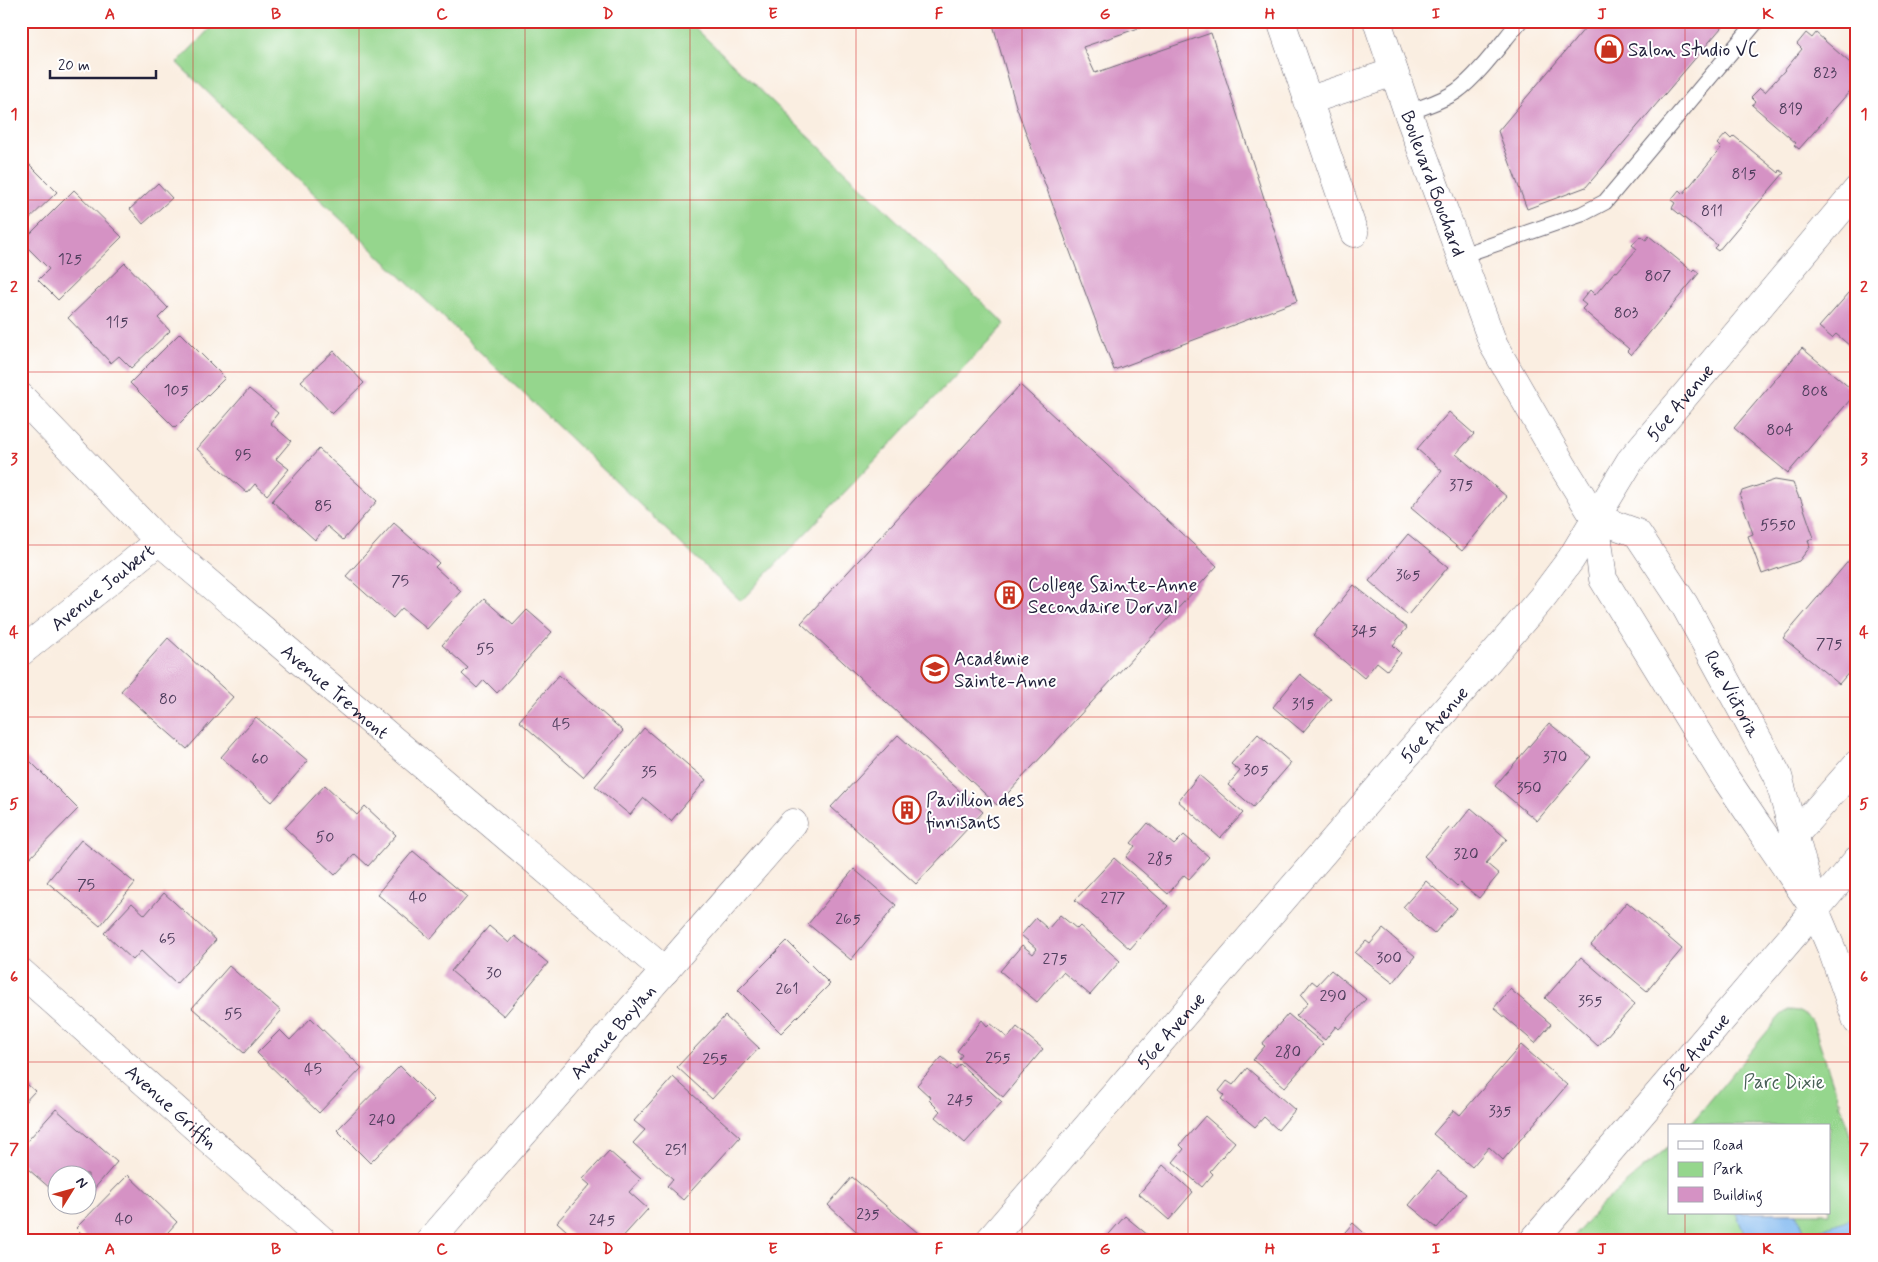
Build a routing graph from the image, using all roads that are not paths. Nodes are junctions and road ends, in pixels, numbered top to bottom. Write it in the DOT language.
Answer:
graph roads {
  1 [pos="1281,21"];
  2 [pos="1377,21"];
  3 [pos="1520,21"];
  4 [pos="1757,21"];
  5 [pos="1394,72"];
  6 [pos="1307,101"];
  7 [pos="1408,112"];
  8 [pos="1857,190"];
  9 [pos="1354,233"];
  10 [pos="1460,256"];
  11 [pos="1494,346"];
  12 [pos="21,396"];
  13 [pos="1595,518"];
  14 [pos="159,541"];
  15 [pos="21,652"];
  16 [pos="1857,764"];
  17 [pos="793,823"];
  18 [pos="1786,845"];
  19 [pos="1857,860"];
  20 [pos="1815,910"];
  21 [pos="665,971"];
  22 [pos="21,972"];
  23 [pos="1857,1020"];
  24 [pos="324,1241"];
  25 [pos="430,1241"];
  26 [pos="989,1241"];
  27 [pos="1534,1241"];
  1 -- 6 [label="street"];
  2 -- 5 [label="street, Boulevard Bouchard"];
  3 -- 7 [label="lane"];
  4 -- 10 [label="lane"];
  5 -- 6 [label="street"];
  5 -- 7 [label="street, Boulevard Bouchard"];
  6 -- 9 [label="street"];
  7 -- 10 [label="street, Boulevard Bouchard"];
  8 -- 13 [label="street, 56e Avenue"];
  10 -- 11 [label="street, Boulevard Bouchard"];
  11 -- 13 [label="street, Rue Victoria"];
  12 -- 14 [label="street, Avenue Tremont"];
  13 -- 18 [label="street, Rue Victoria"];
  13 -- 18 [label="street, Rue Victoria"];
  13 -- 26 [label="street, 56e Avenue"];
  14 -- 15 [label="street, Avenue Joubert"];
  14 -- 21 [label="street, Avenue Tremont"];
  16 -- 18 [label="street"];
  17 -- 21 [label="street, Avenue Boylan"];
  18 -- 20 [label="street, Rue Victoria"];
  19 -- 20 [label="street, 55e Avenue"];
  20 -- 23 [label="street, Rue Victoria"];
  20 -- 27 [label="street, 55e Avenue"];
  21 -- 25 [label="street, Avenue Boylan"];
  22 -- 24 [label="street, Avenue Griffin"];
}
